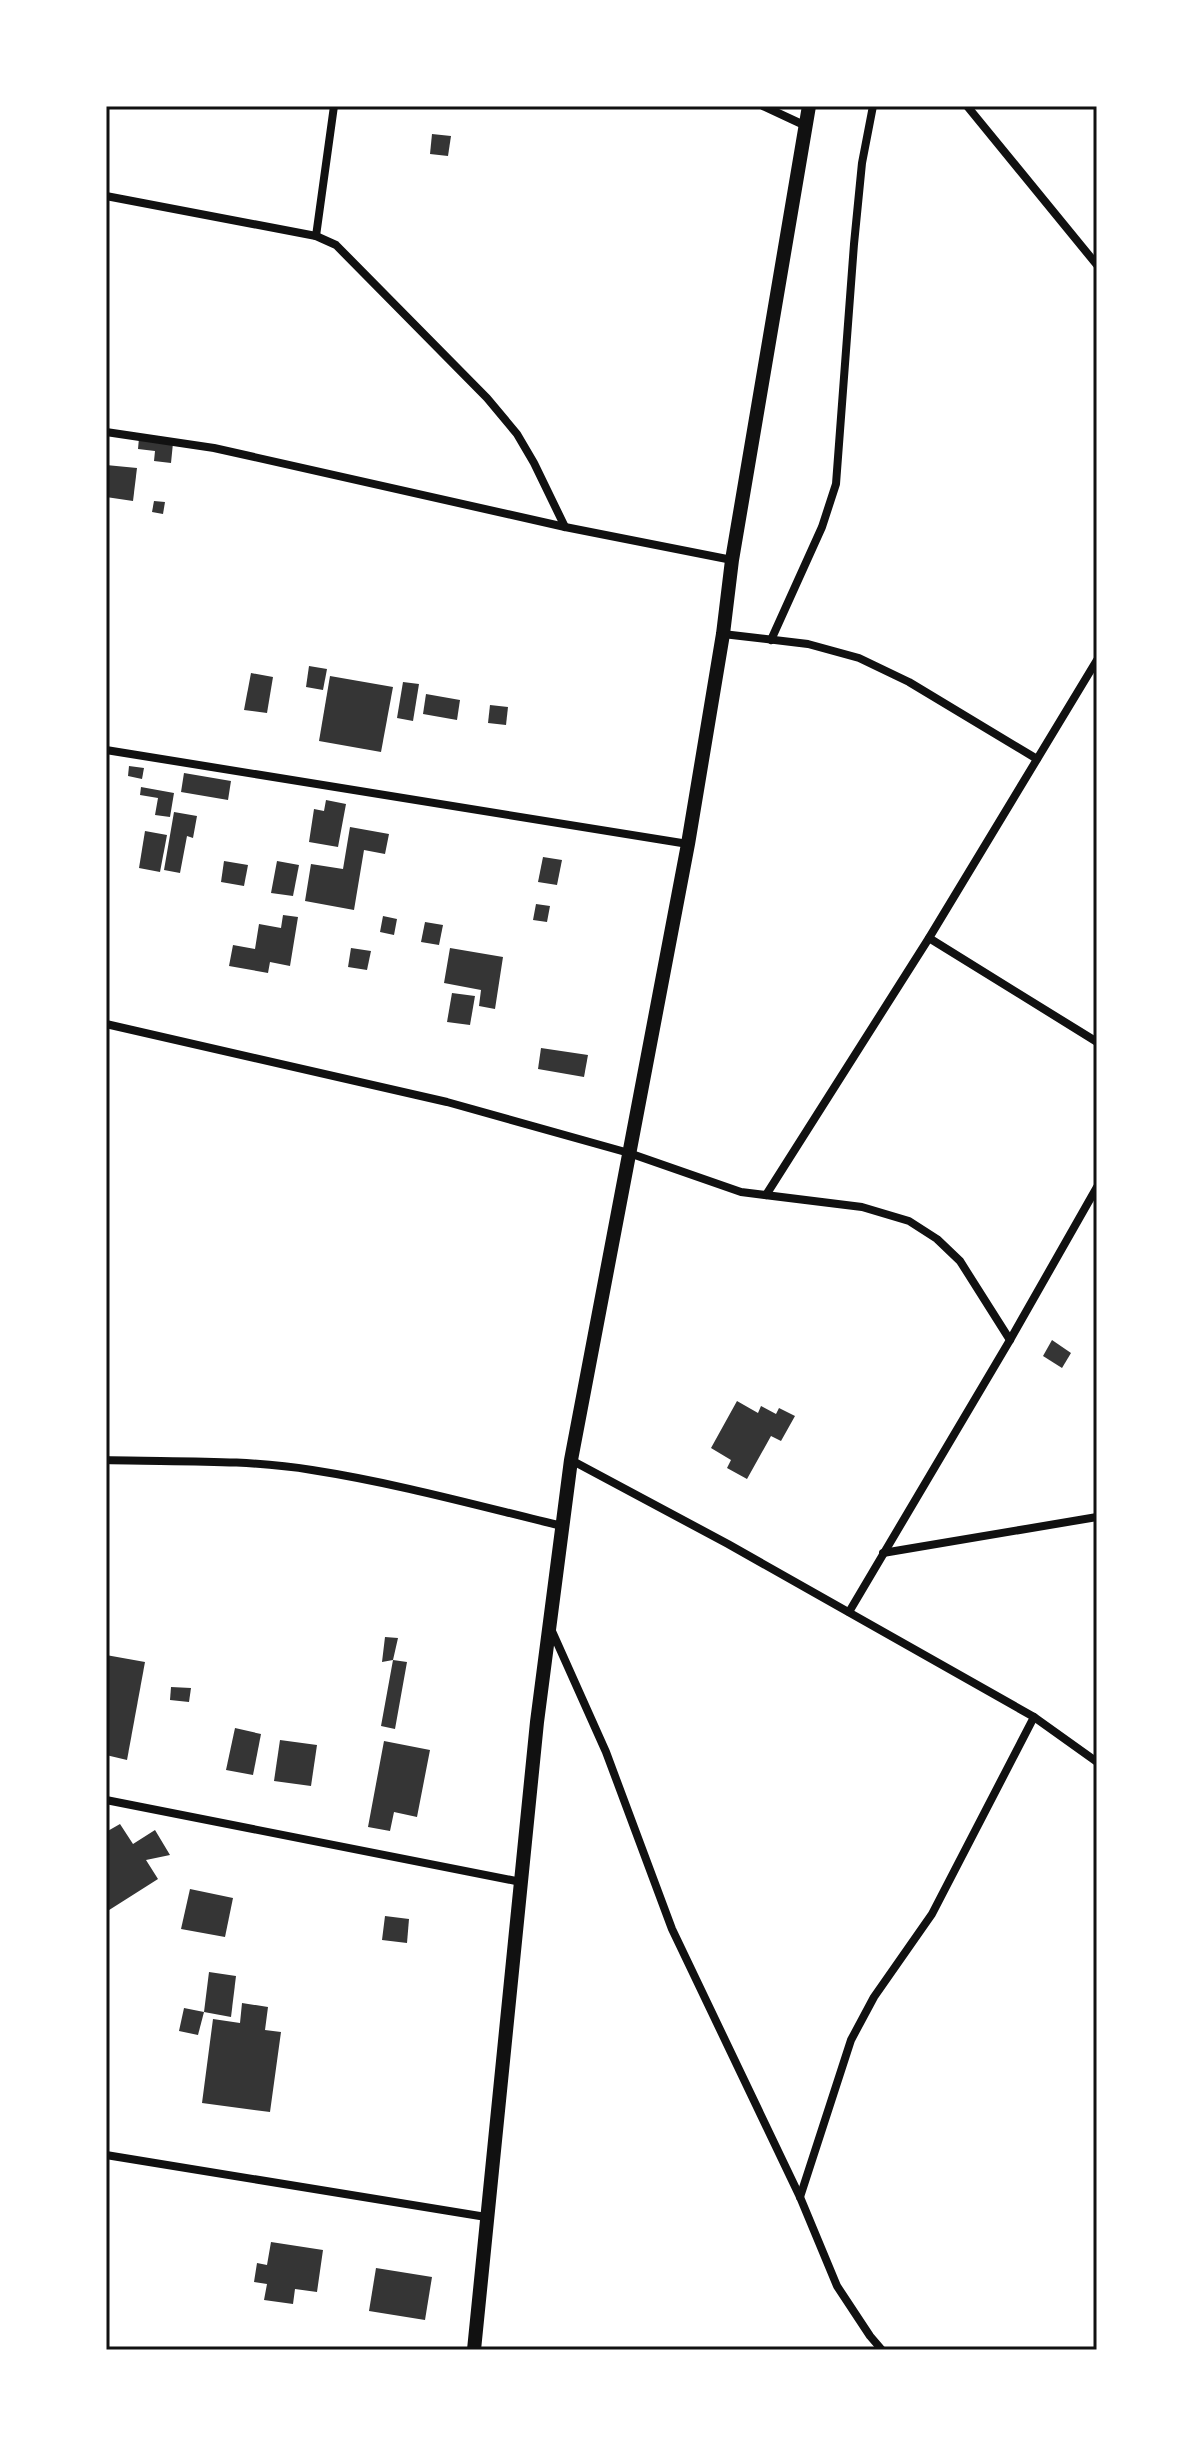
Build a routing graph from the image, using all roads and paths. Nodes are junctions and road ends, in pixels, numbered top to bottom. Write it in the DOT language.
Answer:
graph roads {
  1 [pos="334,106"];
  2 [pos="763,106"];
  3 [pos="809,106"];
  4 [pos="873,106"];
  5 [pos="967,106"];
  6 [pos="806,126"];
  7 [pos="106,196"];
  8 [pos="316,236"];
  9 [pos="1097,265"];
  10 [pos="106,432"];
  11 [pos="565,527"];
  12 [pos="732,560"];
  13 [pos="723,634"];
  14 [pos="771,640"];
  15 [pos="1097,660"];
  16 [pos="106,750"];
  17 [pos="1037,759"];
  18 [pos="688,844"];
  19 [pos="929,938"];
  20 [pos="106,1024"];
  21 [pos="1097,1042"];
  22 [pos="629,1153"];
  23 [pos="1097,1187"];
  24 [pos="766,1195"];
  25 [pos="1010,1340"];
  26 [pos="106,1460"];
  27 [pos="571,1460"];
  28 [pos="1097,1517"];
  29 [pos="562,1526"];
  30 [pos="883,1553"];
  31 [pos="849,1612"];
  32 [pos="550,1628"];
  33 [pos="1034,1717"];
  34 [pos="1097,1762"];
  35 [pos="106,1800"];
  36 [pos="522,1882"];
  37 [pos="106,2155"];
  38 [pos="800,2197"];
  39 [pos="486,2217"];
  40 [pos="474,2350"];
  41 [pos="882,2350"];
  1 -- 8 [label="street"];
  2 -- 6 [label="street"];
  3 -- 6 [label="street"];
  4 -- 14 [label="street"];
  5 -- 9 [label="street"];
  6 -- 12 [label="street"];
  7 -- 8 [label="street"];
  8 -- 11 [label="street"];
  10 -- 11 [label="street"];
  11 -- 12 [label="street"];
  12 -- 13 [label="street"];
  13 -- 14 [label="street"];
  13 -- 18 [label="street"];
  14 -- 17 [label="street"];
  15 -- 17 [label="street"];
  16 -- 18 [label="street"];
  17 -- 19 [label="street"];
  18 -- 22 [label="street"];
  19 -- 21 [label="street"];
  19 -- 24 [label="street"];
  20 -- 22 [label="street"];
  22 -- 24 [label="street"];
  22 -- 27 [label="street"];
  23 -- 25 [label="street"];
  24 -- 25 [label="street"];
  25 -- 30 [label="street"];
  26 -- 29 [label="street"];
  27 -- 29 [label="street"];
  27 -- 31 [label="street"];
  28 -- 30 [label="street"];
  29 -- 32 [label="street"];
  30 -- 31 [label="street"];
  31 -- 33 [label="street"];
  32 -- 36 [label="street"];
  32 -- 38 [label="street"];
  33 -- 34 [label="street"];
  33 -- 38 [label="street"];
  35 -- 36 [label="street"];
  36 -- 39 [label="street"];
  37 -- 39 [label="street"];
  38 -- 41 [label="street"];
  39 -- 40 [label="street"];
}
